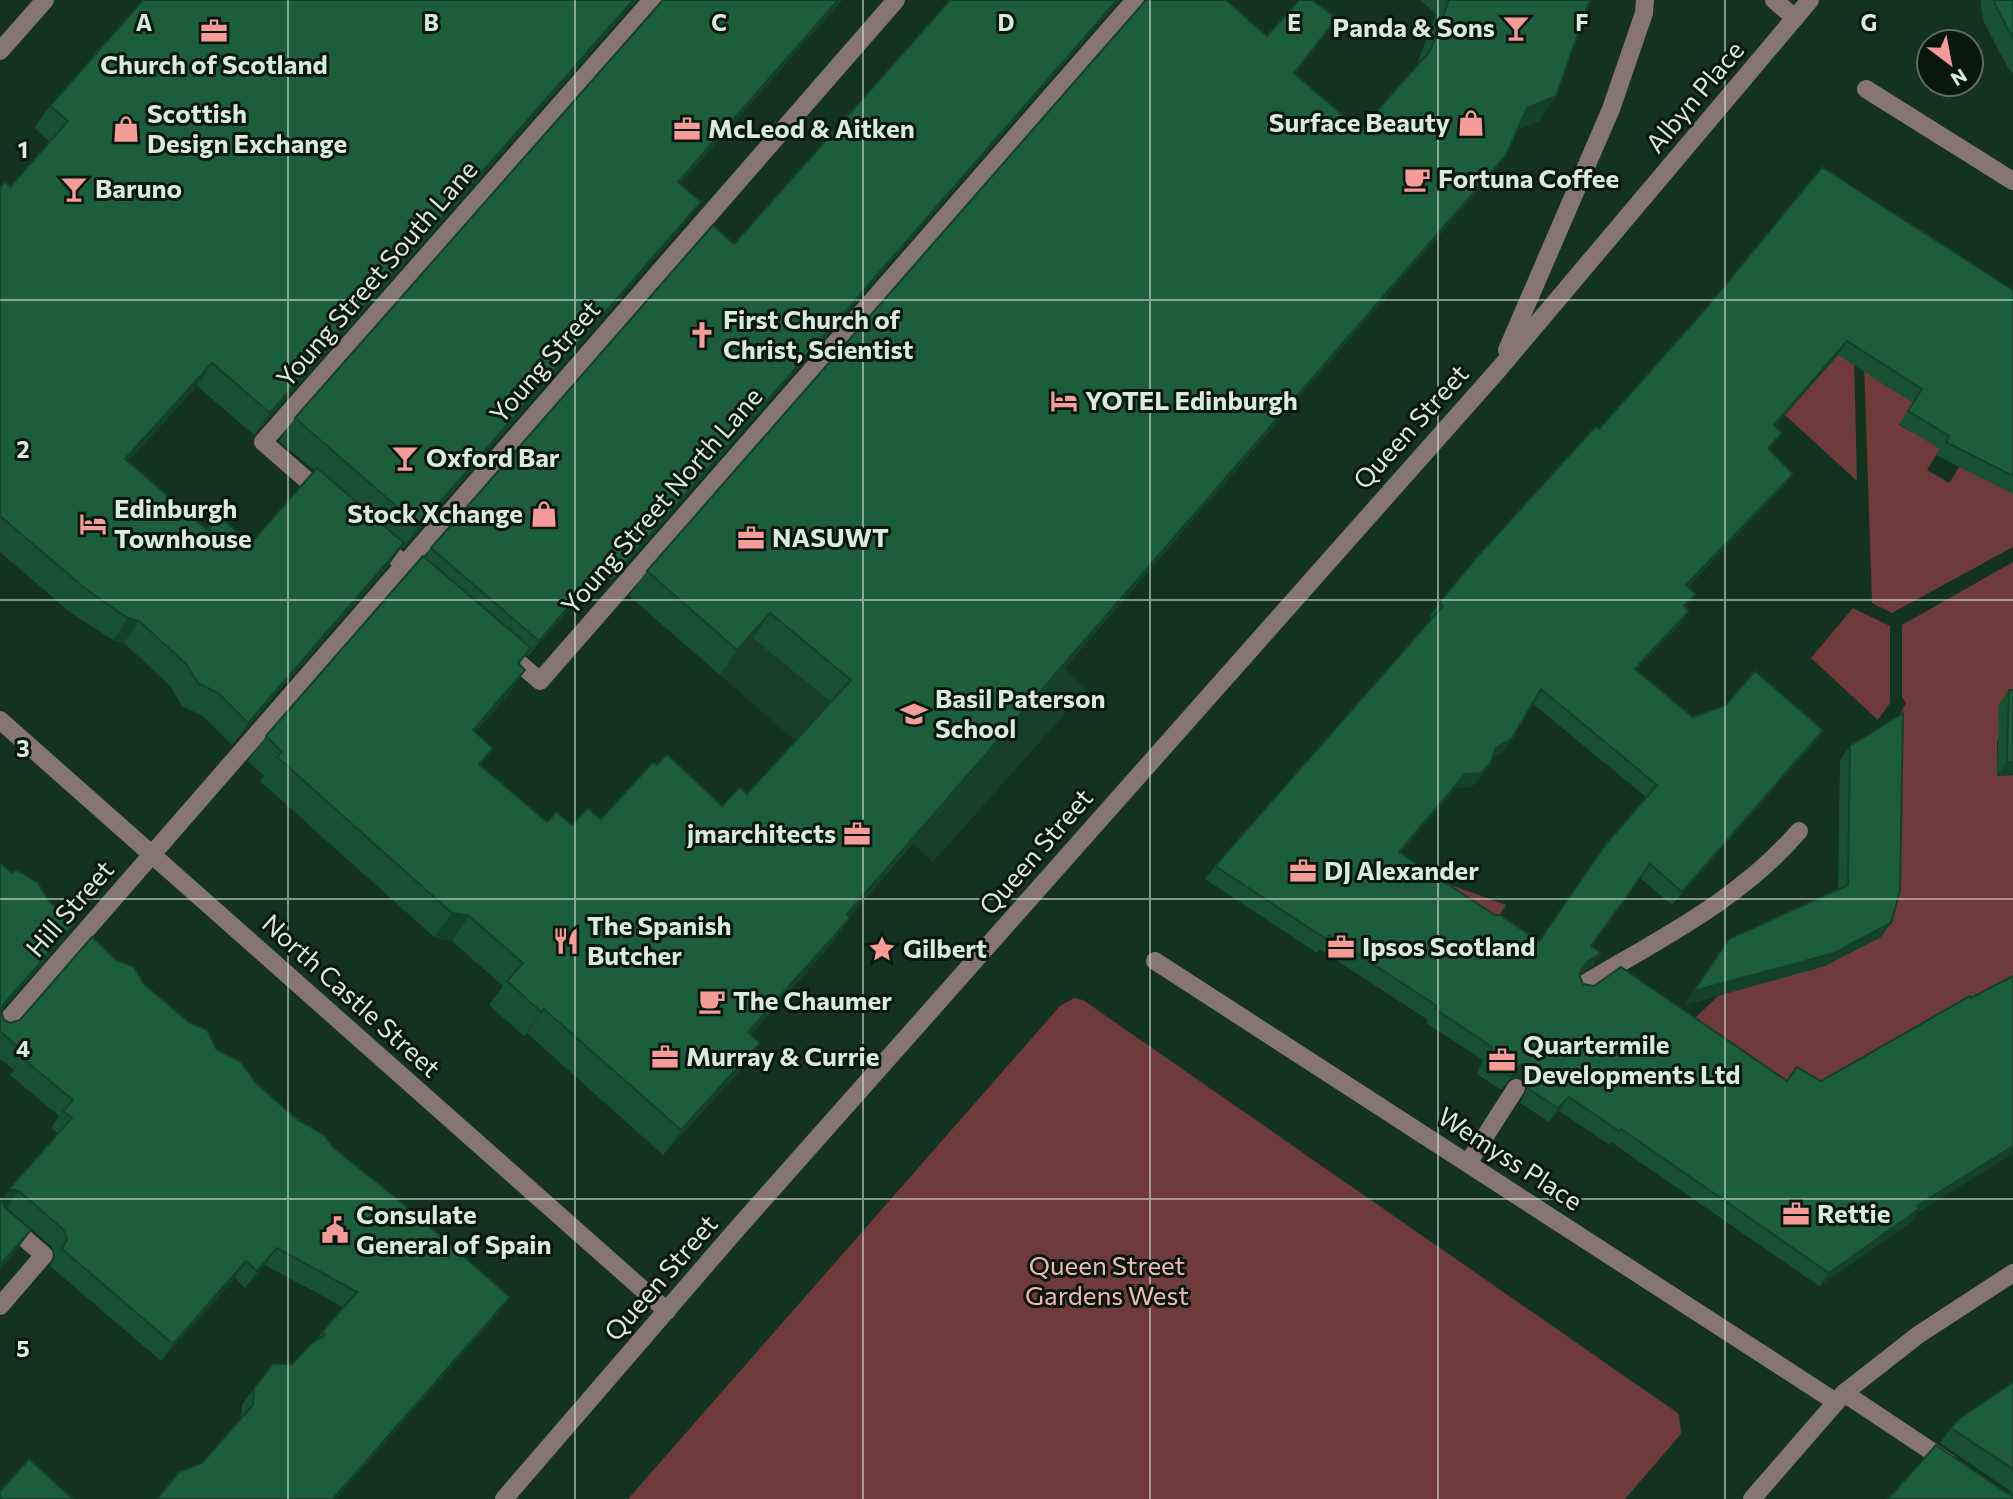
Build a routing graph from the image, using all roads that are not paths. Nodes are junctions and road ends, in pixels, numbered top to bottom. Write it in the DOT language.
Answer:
graph roads {
  1 [pos="45,0"];
  2 [pos="652,0"];
  3 [pos="895,0"];
  4 [pos="1135,0"];
  5 [pos="1645,0"];
  6 [pos="1774,0"];
  7 [pos="1810,0"];
  8 [pos="1795,18"];
  9 [pos="0,51"];
  10 [pos="1866,89"];
  11 [pos="2013,181"];
  12 [pos="1499,369"];
  13 [pos="334,503"];
  14 [pos="364,529"];
  15 [pos="404,564"];
  16 [pos="446,600"];
  17 [pos="487,636"];
  18 [pos="0,720"];
  19 [pos="1800,831"];
  20 [pos="152,855"];
  21 [pos="1156,961"];
  22 [pos="1581,989"];
  23 [pos="0,1029"];
  24 [pos="1516,1088"];
  25 [pos="1468,1163"];
  26 [pos="0,1217"];
  27 [pos="2013,1273"];
  28 [pos="0,1306"];
  29 [pos="667,1311"];
  30 [pos="1840,1397"];
  31 [pos="1961,1471"];
  32 [pos="504,1499"];
  33 [pos="1752,1499"];
  1 -- 9 [label="street"];
  2 -- 13 [label="street, Young Street South Lane"];
  3 -- 15 [label="street, Young Street"];
  4 -- 17 [label="street, Young Street North Lane"];
  5 -- 12 [label="street"];
  6 -- 8 [label="street"];
  7 -- 8 [label="street, Albyn Place"];
  8 -- 12 [label="street, Albyn Place"];
  10 -- 11 [label="street"];
  12 -- 29 [label="street, Queen Street"];
  14 -- 15 [label="street"];
  15 -- 16 [label="street"];
  15 -- 20 [label="street, Young Street"];
  18 -- 20 [label="street, North Castle Street"];
  19 -- 22 [label="street"];
  20 -- 23 [label="street, Hill Street"];
  20 -- 29 [label="street, North Castle Street"];
  21 -- 25 [label="street, Wemyss Place"];
  24 -- 25 [label="street"];
  25 -- 30 [label="street, Wemyss Place"];
  26 -- 28 [label="street"];
  27 -- 30 [label="street"];
  29 -- 32 [label="street, Queen Street"];
  30 -- 31 [label="street, Wemyss Place"];
  30 -- 33 [label="street"];
}
